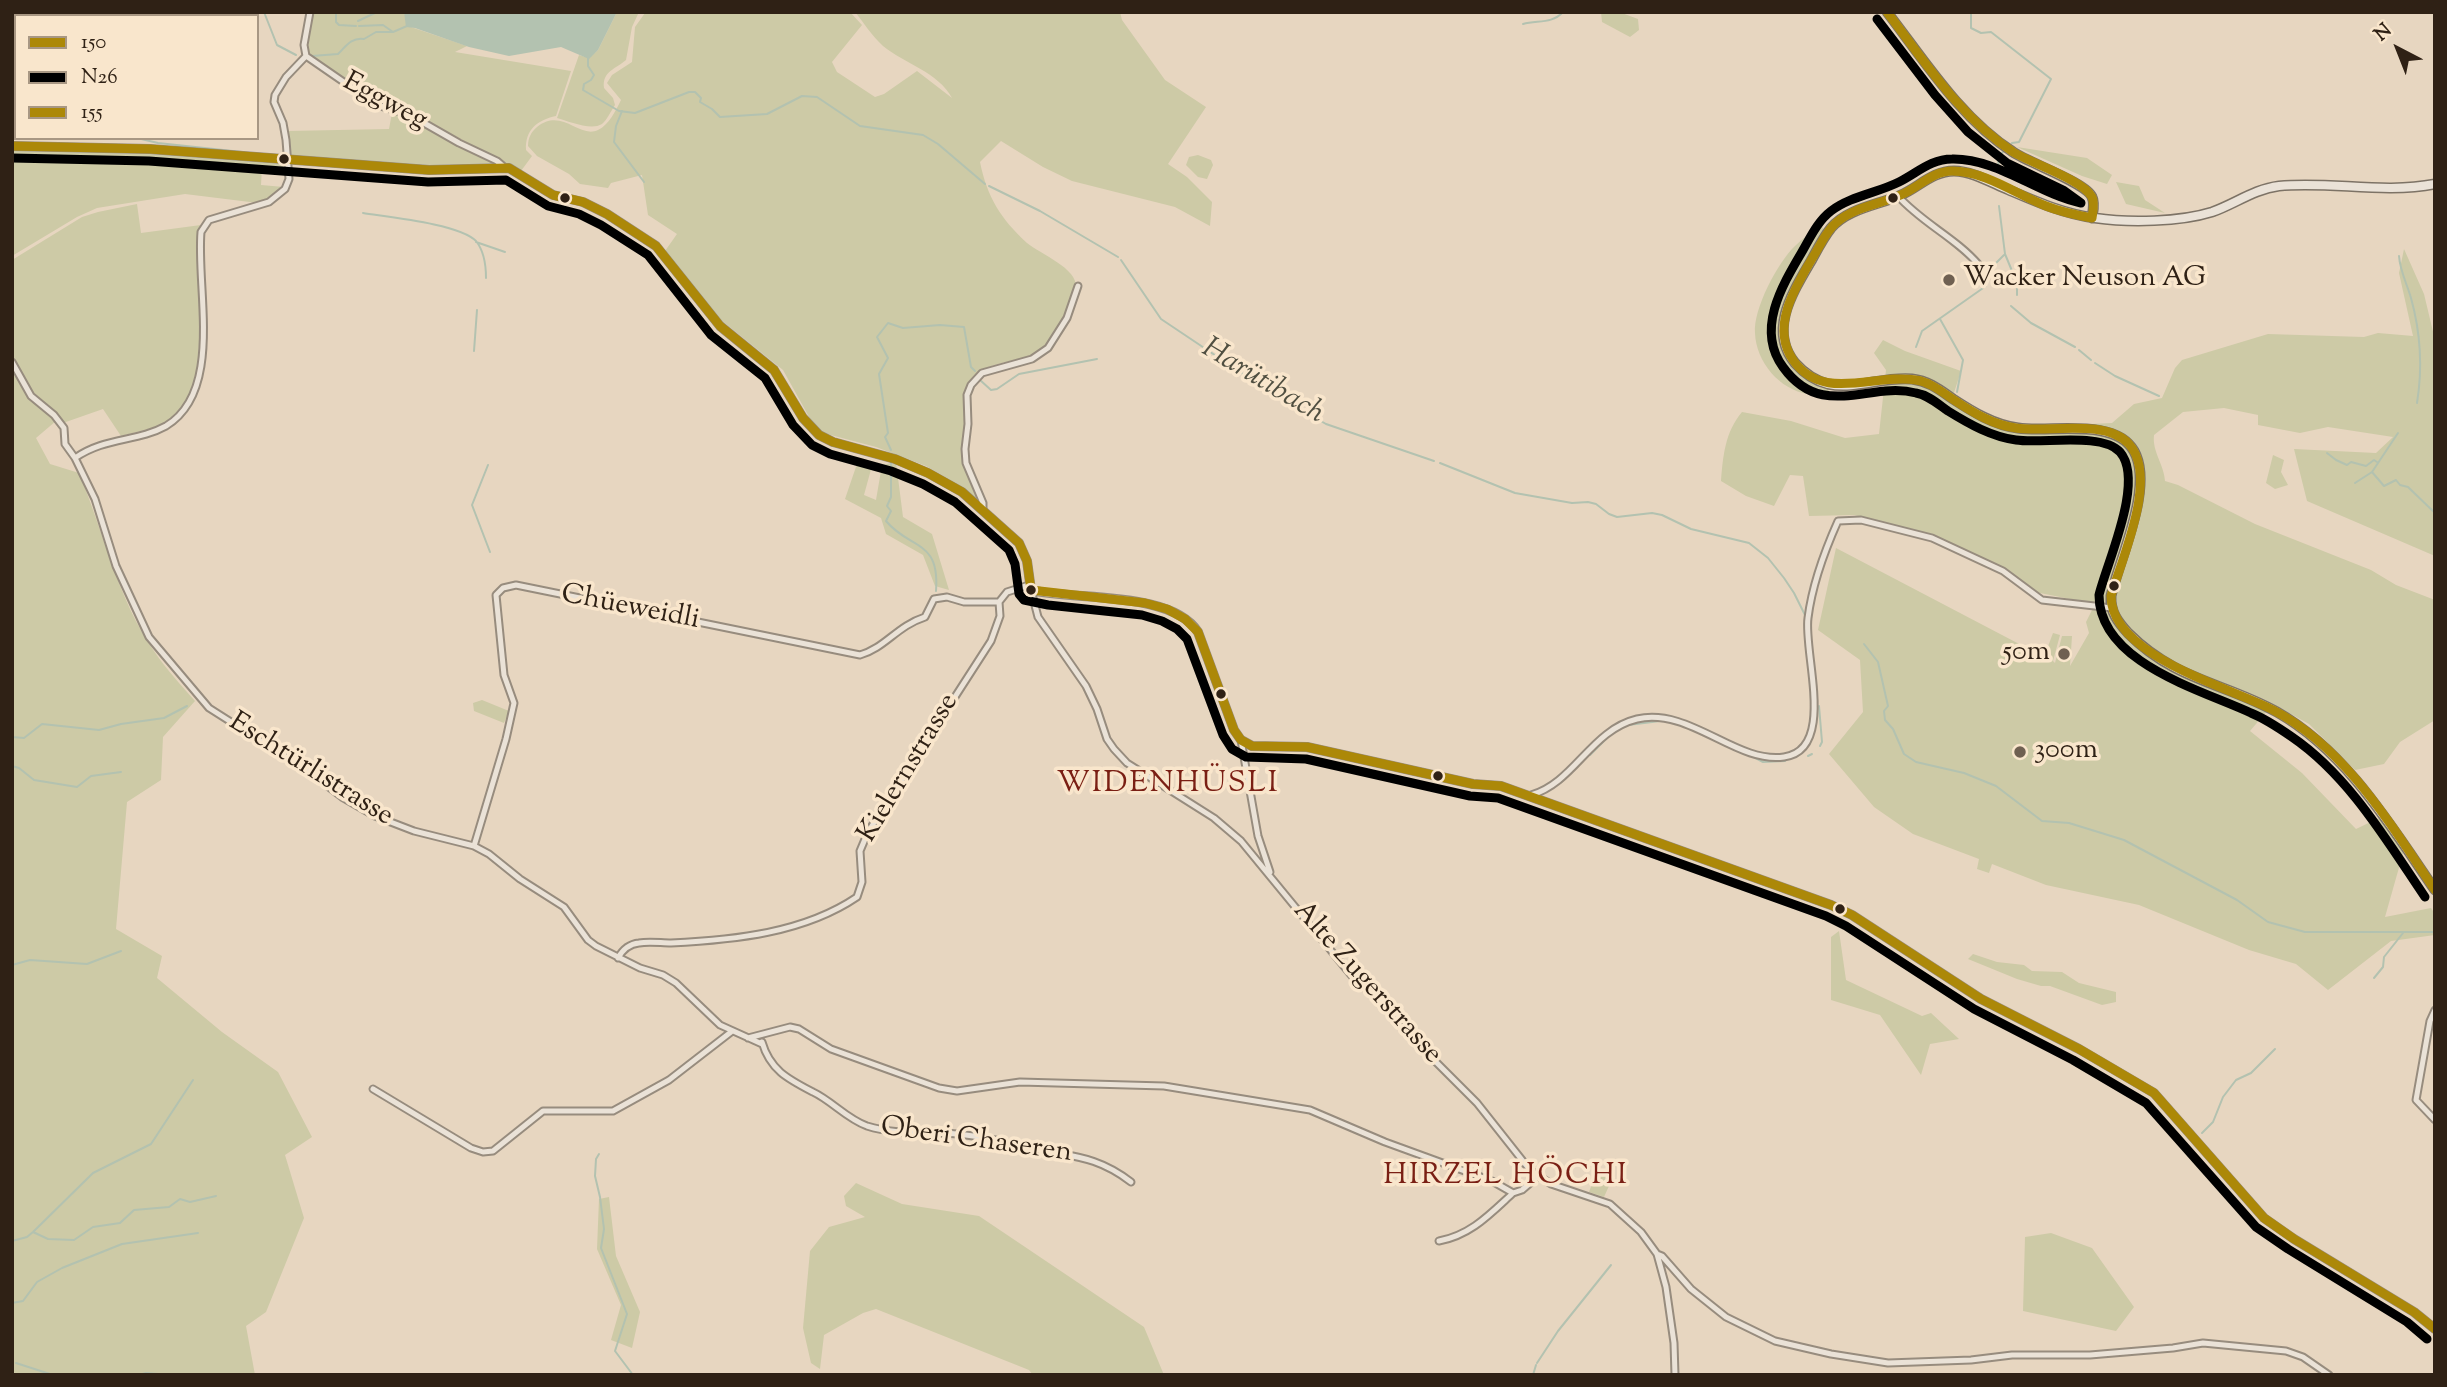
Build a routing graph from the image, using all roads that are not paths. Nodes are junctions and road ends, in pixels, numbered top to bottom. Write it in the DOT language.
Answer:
graph roads {
  1 [pos="310,12"];
  2 [pos="1886,12"];
  3 [pos="306,56"];
  4 [pos="12,146"];
  5 [pos="288,159"];
  6 [pos="504,167"];
  7 [pos="2435,184"];
  8 [pos="1898,196"];
  9 [pos="2092,218"];
  10 [pos="1979,265"];
  11 [pos="1078,286"];
  12 [pos="12,362"];
  13 [pos="75,458"];
  14 [pos="983,510"];
  15 [pos="1030,587"];
  16 [pos="999,602"];
  17 [pos="2112,608"];
  18 [pos="1241,740"];
  19 [pos="1551,788"];
  20 [pos="1531,795"];
  21 [pos="1551,803"];
  22 [pos="474,846"];
  23 [pos="1270,876"];
  24 [pos="2435,890"];
  25 [pos="618,958"];
  26 [pos="2435,1010"];
  27 [pos="731,1032"];
  28 [pos="761,1035"];
  29 [pos="748,1038"];
  30 [pos="762,1044"];
  31 [pos="373,1089"];
  32 [pos="2435,1119"];
  33 [pos="1537,1177"];
  34 [pos="1131,1182"];
  35 [pos="1513,1192"];
  36 [pos="1439,1241"];
  37 [pos="1657,1254"];
  38 [pos="2435,1329"];
  39 [pos="1675,1375"];
  40 [pos="2329,1375"];
  1 -- 3 [label="street"];
  2 -- 9 [label="main road"];
  3 -- 5 [label="street"];
  3 -- 6 [label="street, Eggweg"];
  4 -- 5 [label="street"];
  5 -- 6 [label="street"];
  5 -- 13 [label="street"];
  6 -- 14 [label="street"];
  7 -- 9 [label="main road"];
  8 -- 9 [label="main road"];
  8 -- 10 [label="street"];
  8 -- 17 [label="main road"];
  11 -- 14 [label="street"];
  12 -- 13 [label="street, Eschtürlistrasse"];
  13 -- 22 [label="street, Eschtürlistrasse"];
  14 -- 15 [label="street"];
  15 -- 16 [label="street"];
  15 -- 18 [label="street"];
  15 -- 23 [label="street, Alte Zugerstrasse"];
  16 -- 22 [label="street, Chüeweidli"];
  16 -- 25 [label="street, Kielernstrasse"];
  17 -- 19 [label="street"];
  17 -- 24 [label="main road"];
  18 -- 20 [label="street"];
  18 -- 23 [label="street"];
  19 -- 20 [label="street"];
  19 -- 21 [label="street"];
  20 -- 21 [label="street"];
  21 -- 38 [label="street"];
  22 -- 25 [label="street, Eschtürlistrasse"];
  23 -- 33 [label="street, Alte Zugerstrasse"];
  25 -- 27 [label="street, Eschtürlistrasse"];
  26 -- 32 [label="street"];
  27 -- 29 [label="street, Eschtürlistrasse"];
  27 -- 31 [label="street"];
  28 -- 29 [label="street"];
  28 -- 30 [label="street"];
  28 -- 35 [label="street"];
  29 -- 30 [label="street, Eschtürlistrasse"];
  30 -- 34 [label="street, Oberi Chaseren"];
  33 -- 35 [label="street"];
  33 -- 37 [label="street, Alte Zugerstrasse"];
  35 -- 36 [label="street"];
  37 -- 39 [label="street, Alte Zugerstrasse"];
  37 -- 40 [label="street"];
}
